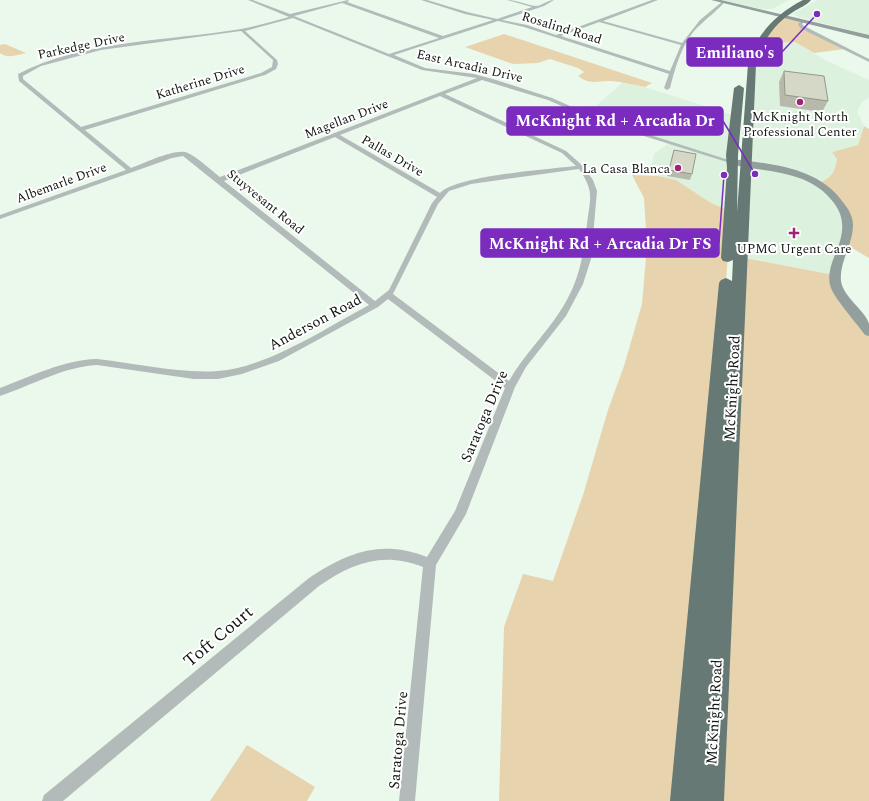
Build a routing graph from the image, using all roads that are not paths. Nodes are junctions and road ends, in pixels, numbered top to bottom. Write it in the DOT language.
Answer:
graph roads {
  1 [pos="250,0"];
  2 [pos="351,0"];
  3 [pos="423,0"];
  4 [pos="509,0"];
  5 [pos="552,0"];
  6 [pos="656,0"];
  7 [pos="714,0"];
  8 [pos="795,0"];
  9 [pos="808,0"];
  10 [pos="342,2"];
  11 [pos="724,2"];
  12 [pos="536,7"];
  13 [pos="778,15"];
  14 [pos="292,16"];
  15 [pos="499,19"];
  16 [pos="599,21"];
  17 [pos="803,21"];
  18 [pos="761,25"];
  19 [pos="242,30"];
  20 [pos="557,36"];
  21 [pos="869,37"];
  22 [pos="444,38"];
  23 [pos="682,44"];
  24 [pos="390,55"];
  25 [pos="869,61"];
  26 [pos="671,73"];
  27 [pos="482,77"];
  28 [pos="740,78"];
  29 [pos="666,88"];
  30 [pos="440,94"];
  31 [pos="81,130"];
  32 [pos="335,135"];
  33 [pos="741,164"];
  34 [pos="581,167"];
  35 [pos="130,170"];
  36 [pos="219,180"];
  37 [pos="440,196"];
  38 [pos="0,216"];
  39 [pos="389,296"];
  40 [pos="375,305"];
  41 [pos="869,332"];
  42 [pos="510,387"];
  43 [pos="0,392"];
  44 [pos="430,564"];
  45 [pos="50,801"];
  46 [pos="407,801"];
  47 [pos="685,801"];
  48 [pos="709,801"];
  1 -- 14 [label="street, East Arcadia Drive"];
  2 -- 10 [label="street, Parkedge Drive"];
  3 -- 15 [label="street, Rosalind Road"];
  4 -- 12 [label="street"];
  5 -- 12 [label="street"];
  6 -- 16 [label="street"];
  7 -- 11 [label="street"];
  8 -- 13 [label="highway, McKnight Road"];
  9 -- 13 [label="highway, McKnight Road"];
  10 -- 14 [label="street, Parkedge Drive"];
  10 -- 22 [label="street"];
  11 -- 13 [label="street"];
  11 -- 23 [label="street"];
  12 -- 15 [label="street"];
  13 -- 17 [label="street"];
  13 -- 18 [label="highway, McKnight Road"];
  13 -- 33 [label="highway, McKnight Road"];
  14 -- 19 [label="street, Parkedge Drive"];
  14 -- 24 [label="street, East Arcadia Drive"];
  15 -- 20 [label="street, Rosalind Road"];
  15 -- 22 [label="street"];
  16 -- 20 [label="street"];
  16 -- 23 [label="street"];
  17 -- 21 [label="street"];
  17 -- 25 [label="street"];
  19 -- 31 [label="street, Katherine Drive"];
  19 -- 31 [label="street, Parkedge Drive"];
  20 -- 26 [label="street, Rosalind Road"];
  22 -- 24 [label="street"];
  23 -- 26 [label="street"];
  24 -- 27 [label="street, East Arcadia Drive"];
  26 -- 29 [label="street"];
  27 -- 30 [label="street, Magellan Drive"];
  27 -- 33 [label="street, East Arcadia Drive"];
  28 -- 33 [label="highway, McKnight Road"];
  30 -- 32 [label="street, Magellan Drive"];
  30 -- 34 [label="street, Saratoga Drive"];
  31 -- 35 [label="street, Parkedge Drive"];
  32 -- 36 [label="street, Magellan Drive"];
  32 -- 37 [label="street, Pallas Drive"];
  33 -- 41 [label="street"];
  33 -- 47 [label="highway, McKnight Road"];
  33 -- 48 [label="highway, McKnight Road"];
  34 -- 37 [label="street"];
  34 -- 42 [label="street, Saratoga Drive"];
  35 -- 36 [label="street, Stuyvesant Road"];
  35 -- 38 [label="street, Albemarle Drive"];
  36 -- 40 [label="street, Stuyvesant Road"];
  37 -- 39 [label="street"];
  39 -- 40 [label="street, Anderson Road"];
  39 -- 42 [label="street"];
  40 -- 43 [label="street, Anderson Road"];
  42 -- 44 [label="street, Saratoga Drive"];
  44 -- 45 [label="street, Toft Court"];
  44 -- 46 [label="street, Saratoga Drive"];
}
